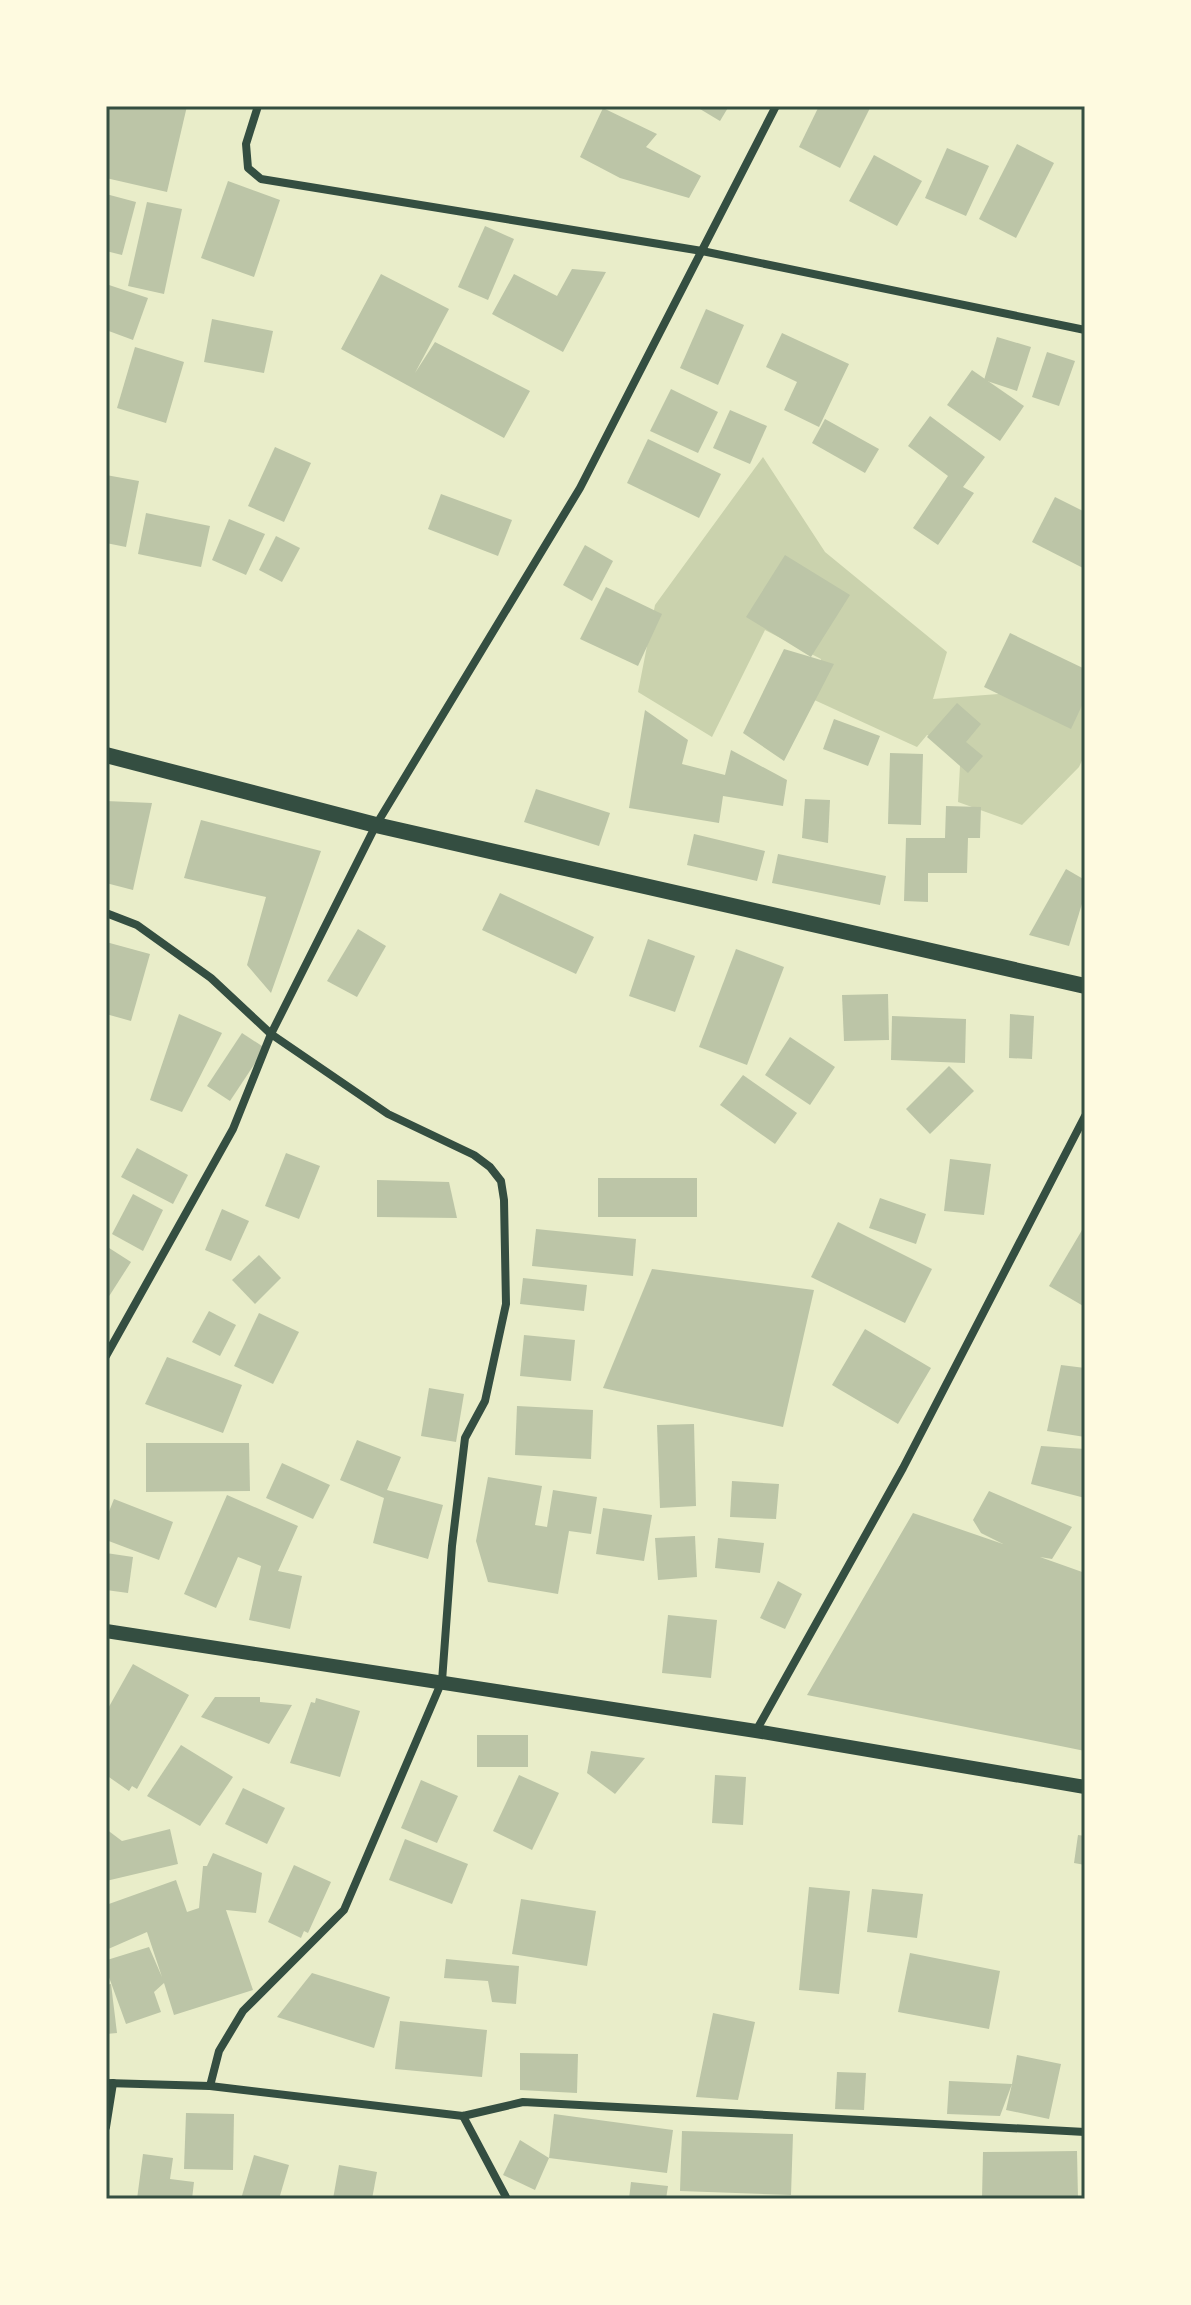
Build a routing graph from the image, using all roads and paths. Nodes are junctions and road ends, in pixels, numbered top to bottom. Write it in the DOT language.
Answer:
graph roads {
  1 [pos="258,106"];
  2 [pos="776,106"];
  3 [pos="702,251"];
  4 [pos="1085,330"];
  5 [pos="106,755"];
  6 [pos="376,825"];
  7 [pos="106,913"];
  8 [pos="1085,986"];
  9 [pos="271,1034"];
  10 [pos="1085,1116"];
  11 [pos="106,1356"];
  12 [pos="106,1631"];
  13 [pos="442,1681"];
  14 [pos="756,1731"];
  15 [pos="1085,1787"];
  16 [pos="110,2083"];
  17 [pos="210,2086"];
  18 [pos="463,2116"];
  19 [pos="106,2127"];
  20 [pos="1085,2132"];
  21 [pos="507,2199"];
  1 -- 3 [label="street"];
  2 -- 3 [label="street"];
  3 -- 4 [label="street"];
  3 -- 6 [label="street"];
  5 -- 6 [label="main road"];
  6 -- 8 [label="main road"];
  6 -- 9 [label="street"];
  7 -- 9 [label="street"];
  9 -- 11 [label="street"];
  9 -- 13 [label="street"];
  10 -- 14 [label="street"];
  12 -- 13 [label="street"];
  13 -- 14 [label="street"];
  13 -- 17 [label="street"];
  14 -- 15 [label="street"];
  16 -- 17 [label="street"];
  16 -- 19 [label="street"];
  17 -- 18 [label="street"];
  18 -- 20 [label="street"];
  18 -- 21 [label="street"];
}
